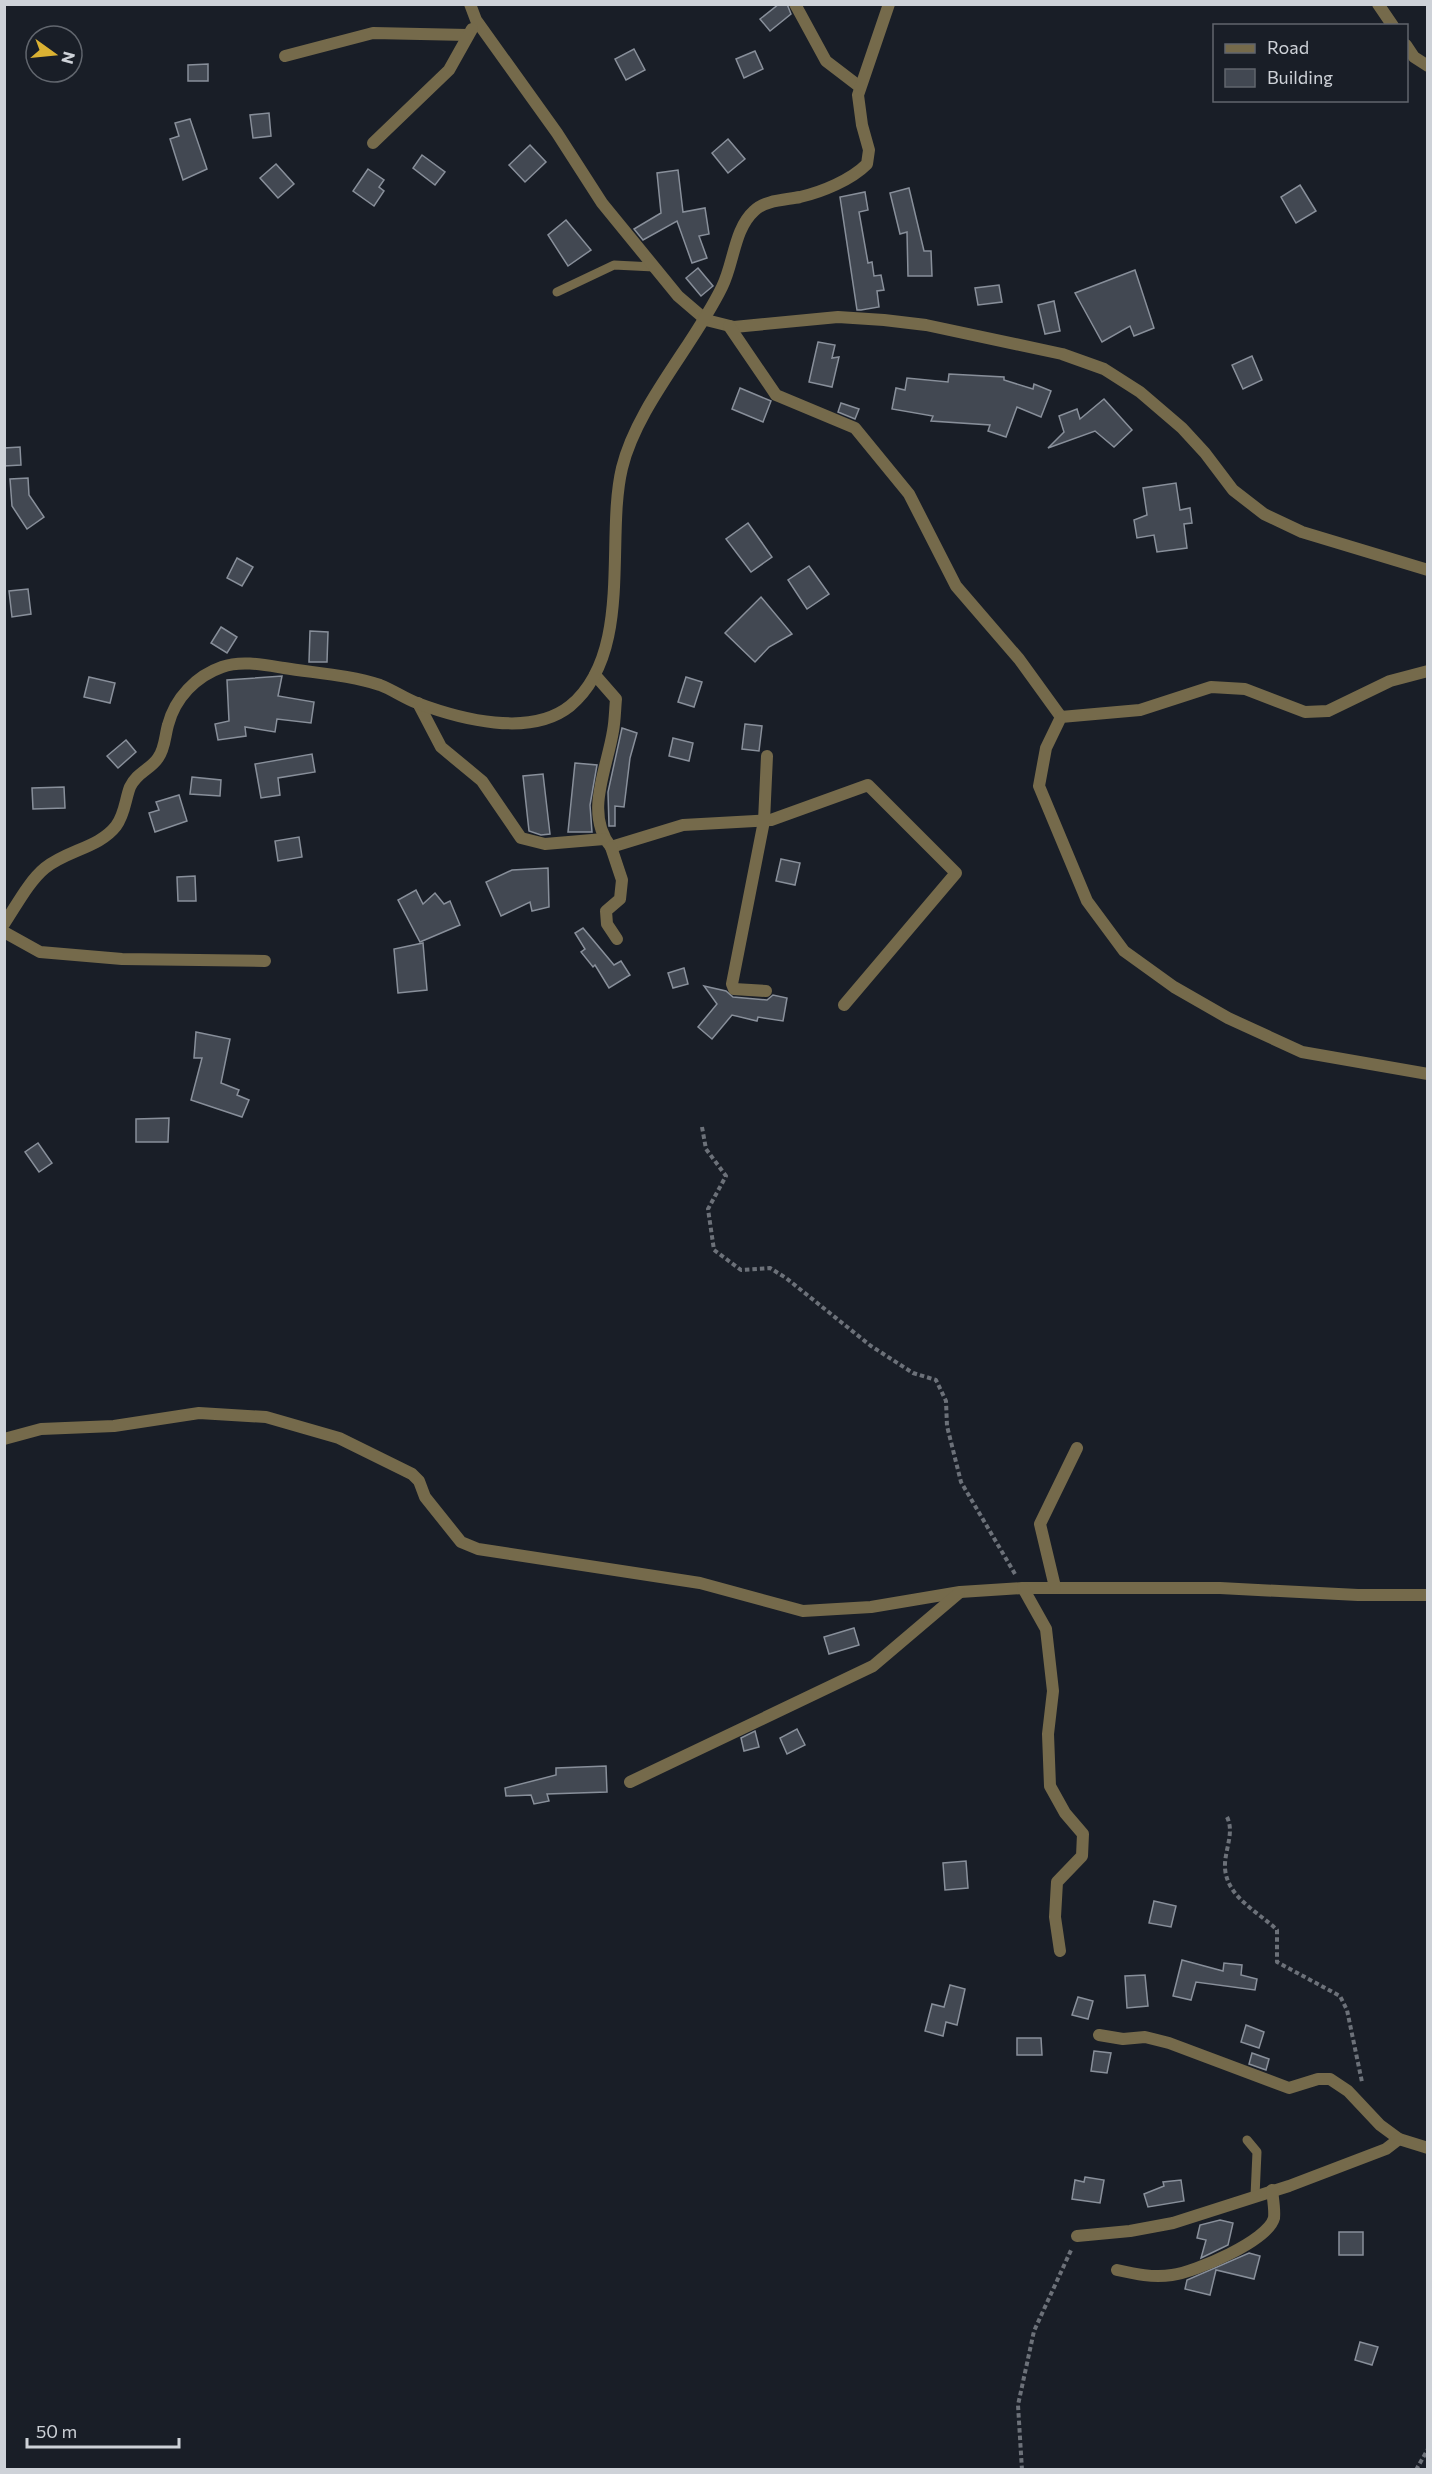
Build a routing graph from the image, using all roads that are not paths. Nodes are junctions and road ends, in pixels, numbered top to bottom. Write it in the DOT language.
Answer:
graph roads {
  1 [pos="470,4"];
  2 [pos="795,4"];
  3 [pos="889,4"];
  4 [pos="1378,4"];
  5 [pos="477,20"];
  6 [pos="1392,24"];
  7 [pos="468,35"];
  8 [pos="1408,47"];
  9 [pos="285,56"];
  10 [pos="1428,66"];
  11 [pos="860,87"];
  12 [pos="373,143"];
  13 [pos="654,267"];
  14 [pos="557,292"];
  15 [pos="706,320"];
  16 [pos="729,326"];
  17 [pos="1428,570"];
  18 [pos="1428,672"];
  19 [pos="595,675"];
  20 [pos="417,703"];
  21 [pos="1061,717"];
  22 [pos="767,756"];
  23 [pos="764,820"];
  24 [pos="608,843"];
  25 [pos="4,924"];
  26 [pos="4,932"];
  27 [pos="617,939"];
  28 [pos="265,961"];
  29 [pos="766,991"];
  30 [pos="844,1005"];
  31 [pos="1428,1074"];
  32 [pos="4,1439"];
  33 [pos="1077,1448"];
  34 [pos="1055,1587"];
  35 [pos="1023,1588"];
  36 [pos="960,1592"];
  37 [pos="1428,1595"];
  38 [pos="630,1782"];
  39 [pos="1060,1951"];
  40 [pos="1099,2035"];
  41 [pos="1399,2139"];
  42 [pos="1247,2140"];
  43 [pos="1428,2148"];
  44 [pos="1272,2190"];
  45 [pos="1255,2196"];
  46 [pos="1077,2236"];
  47 [pos="1117,2270"];
  1 -- 5 [label="street"];
  2 -- 11 [label="street"];
  3 -- 11 [label="street"];
  4 -- 6 [label="street"];
  5 -- 7 [label="street"];
  5 -- 13 [label="street"];
  7 -- 9 [label="street"];
  7 -- 12 [label="street"];
  8 -- 10 [label="street"];
  11 -- 15 [label="street"];
  13 -- 14 [label="lane"];
  13 -- 15 [label="street"];
  15 -- 16 [label="street"];
  15 -- 19 [label="street"];
  16 -- 17 [label="street"];
  16 -- 21 [label="street"];
  18 -- 21 [label="street"];
  19 -- 20 [label="street"];
  19 -- 24 [label="street"];
  20 -- 24 [label="street"];
  20 -- 25 [label="street"];
  21 -- 31 [label="street"];
  22 -- 23 [label="street"];
  23 -- 24 [label="street"];
  23 -- 29 [label="street"];
  23 -- 30 [label="street"];
  24 -- 27 [label="street"];
  26 -- 28 [label="street"];
  32 -- 36 [label="street"];
  33 -- 34 [label="street"];
  34 -- 35 [label="street"];
  34 -- 37 [label="street"];
  35 -- 36 [label="street"];
  35 -- 39 [label="street"];
  36 -- 38 [label="street"];
  40 -- 41 [label="street"];
  41 -- 43 [label="street"];
  41 -- 44 [label="street"];
  42 -- 45 [label="lane"];
  44 -- 45 [label="street"];
  44 -- 47 [label="street"];
  45 -- 46 [label="street"];
}
